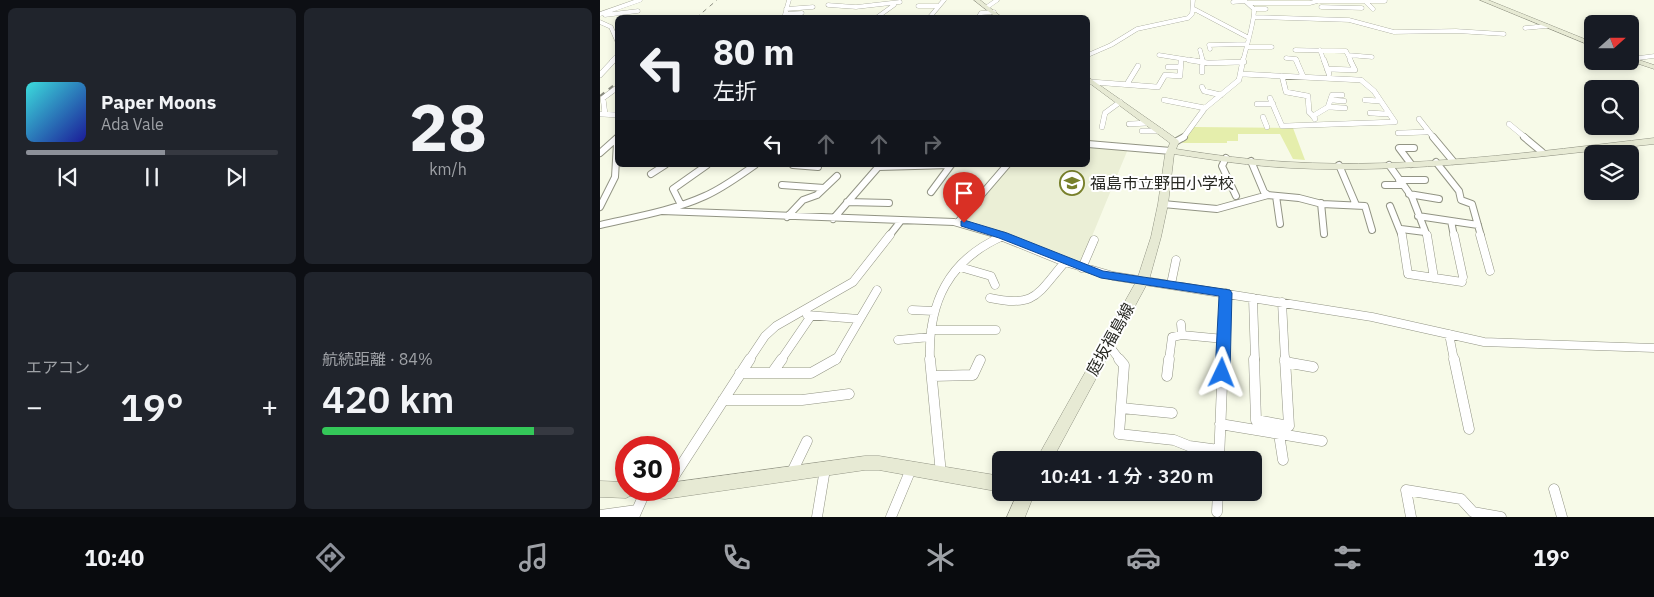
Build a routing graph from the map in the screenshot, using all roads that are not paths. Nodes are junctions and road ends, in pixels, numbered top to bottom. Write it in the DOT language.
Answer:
graph roads {
  1 [pos="944,0"];
  2 [pos="977,0"];
  3 [pos="997,0"];
  4 [pos="1192,0"];
  5 [pos="1483,0"];
  6 [pos="641,1"];
  7 [pos="834,1"];
  8 [pos="901,1"];
  9 [pos="1245,1"];
  10 [pos="1319,1"];
  11 [pos="1365,1"];
  12 [pos="1385,1"];
  13 [pos="1233,2"];
  14 [pos="808,3"];
  15 [pos="788,4"];
  16 [pos="918,6"];
  17 [pos="938,6"];
  18 [pos="1320,6"];
  19 [pos="812,7"];
  20 [pos="986,7"];
  21 [pos="1362,8"];
  22 [pos="1194,9"];
  23 [pos="1254,9"];
  24 [pos="1266,9"];
  25 [pos="1374,9"];
  26 [pos="638,11"];
  27 [pos="994,12"];
  28 [pos="1283,12"];
  29 [pos="600,14"];
  30 [pos="802,14"];
  31 [pos="793,15"];
  32 [pos="879,15"];
  33 [pos="931,15"];
  34 [pos="980,15"];
  35 [pos="998,15"];
  36 [pos="1255,17"];
  37 [pos="1282,18"];
  38 [pos="1336,20"];
  39 [pos="1175,21"];
  40 [pos="600,22"];
  41 [pos="1547,26"];
  42 [pos="1176,28"];
  43 [pos="1526,28"];
  44 [pos="1504,34"];
  45 [pos="615,37"];
  46 [pos="1584,41"];
  47 [pos="1248,43"];
  48 [pos="1272,47"];
  49 [pos="1210,49"];
  50 [pos="1200,50"];
  51 [pos="1295,50"];
  52 [pos="1320,50"];
  53 [pos="1090,54"];
  54 [pos="1158,55"];
  55 [pos="1348,55"];
  56 [pos="1654,56"];
  57 [pos="1372,57"];
  58 [pos="615,58"];
  59 [pos="1286,58"];
  60 [pos="1639,58"];
  61 [pos="1181,60"];
  62 [pos="1203,62"];
  63 [pos="1244,62"];
  64 [pos="1639,62"];
  65 [pos="1138,66"];
  66 [pos="1168,67"];
  67 [pos="1180,67"];
  68 [pos="1654,67"];
  69 [pos="1327,70"];
  70 [pos="1202,72"];
  71 [pos="1241,74"];
  72 [pos="600,75"];
  73 [pos="1282,76"];
  74 [pos="1303,76"];
  75 [pos="1310,78"];
  76 [pos="1330,78"];
  77 [pos="1341,79"];
  78 [pos="1090,81"];
  79 [pos="1127,84"];
  80 [pos="1311,85"];
  81 [pos="1342,86"];
  82 [pos="1202,87"];
  83 [pos="615,89"];
  84 [pos="1342,94"];
  85 [pos="1221,95"];
  86 [pos="1270,98"];
  87 [pos="1164,100"];
  88 [pos="1215,100"];
  89 [pos="1331,100"];
  90 [pos="1365,100"];
  91 [pos="1344,101"];
  92 [pos="1379,101"];
  93 [pos="1118,102"];
  94 [pos="1224,102"];
  95 [pos="1257,104"];
  96 [pos="1273,104"];
  97 [pos="1328,107"];
  98 [pos="1205,108"];
  99 [pos="1345,108"];
  100 [pos="1370,113"];
  101 [pos="603,114"];
  102 [pos="1387,114"];
  103 [pos="1313,116"];
  104 [pos="1263,117"];
  105 [pos="1419,119"];
  106 [pos="1149,123"];
  107 [pos="1129,124"];
  108 [pos="1509,124"];
  109 [pos="1319,125"];
  110 [pos="1102,127"];
  111 [pos="1268,127"];
  112 [pos="1142,131"];
  113 [pos="1161,131"];
  114 [pos="1428,132"];
  115 [pos="1398,133"];
  116 [pos="1654,140"];
  117 [pos="615,143"];
  118 [pos="1090,144"];
  119 [pos="1173,147"];
  120 [pos="1414,148"];
  121 [pos="601,151"];
  122 [pos="1542,152"];
  123 [pos="1226,158"];
  124 [pos="1251,161"];
  125 [pos="1453,161"];
  126 [pos="1436,162"];
  127 [pos="1411,164"];
  128 [pos="1389,165"];
  129 [pos="1339,166"];
  130 [pos="615,167"];
  131 [pos="662,167"];
  132 [pos="704,167"];
  133 [pos="752,167"];
  134 [pos="878,167"];
  135 [pos="950,167"];
  136 [pos="1005,167"];
  137 [pos="651,174"];
  138 [pos="837,176"];
  139 [pos="1425,180"];
  140 [pos="1401,183"];
  141 [pos="782,185"];
  142 [pos="1136,185"];
  143 [pos="1385,185"];
  144 [pos="1166,187"];
  145 [pos="824,188"];
  146 [pos="931,192"];
  147 [pos="1409,194"];
  148 [pos="1268,195"];
  149 [pos="1236,196"];
  150 [pos="1276,196"];
  151 [pos="1439,199"];
  152 [pos="847,202"];
  153 [pos="889,203"];
  154 [pos="1321,203"];
  155 [pos="1163,204"];
  156 [pos="681,205"];
  157 [pos="1356,205"];
  158 [pos="1390,206"];
  159 [pos="600,207"];
  160 [pos="662,211"];
  161 [pos="1418,216"];
  162 [pos="787,217"];
  163 [pos="833,219"];
  164 [pos="1451,221"];
  165 [pos="900,222"];
  166 [pos="958,222"];
  167 [pos="1280,224"];
  168 [pos="1478,224"];
  169 [pos="600,225"];
  170 [pos="1401,229"];
  171 [pos="1372,230"];
  172 [pos="1425,232"];
  173 [pos="1324,234"];
  174 [pos="1003,236"];
  175 [pos="1094,240"];
  176 [pos="1176,260"];
  177 [pos="1066,262"];
  178 [pos="960,267"];
  179 [pos="1082,268"];
  180 [pos="1490,271"];
  181 [pos="1434,278"];
  182 [pos="1143,280"];
  183 [pos="1171,284"];
  184 [pos="996,285"];
  185 [pos="877,290"];
  186 [pos="1226,293"];
  187 [pos="990,298"];
  188 [pos="1254,298"];
  189 [pos="1282,302"];
  190 [pos="912,310"];
  191 [pos="934,311"];
  192 [pos="800,313"];
  193 [pos="811,316"];
  194 [pos="859,319"];
  195 [pos="1181,324"];
  196 [pos="996,330"];
  197 [pos="930,334"];
  198 [pos="1449,334"];
  199 [pos="1182,335"];
  200 [pos="1224,339"];
  201 [pos="898,340"];
  202 [pos="1107,343"];
  203 [pos="1654,348"];
  204 [pos="980,360"];
  205 [pos="1285,362"];
  206 [pos="1313,367"];
  207 [pos="740,373"];
  208 [pos="772,373"];
  209 [pos="933,376"];
  210 [pos="1167,376"];
  211 [pos="849,394"];
  212 [pos="723,400"];
  213 [pos="1121,408"];
  214 [pos="1172,413"];
  215 [pos="1220,424"];
  216 [pos="1469,429"];
  217 [pos="1279,434"];
  218 [pos="806,441"];
  219 [pos="1322,441"];
  220 [pos="1049,451"];
  221 [pos="1206,451"];
  222 [pos="1219,451"];
  223 [pos="1283,460"];
  224 [pos="680,467"];
  225 [pos="825,468"];
  226 [pos="911,469"];
  227 [pos="791,474"];
  228 [pos="940,474"];
  229 [pos="992,483"];
  230 [pos="680,488"];
  231 [pos="600,489"];
  232 [pos="1554,489"];
  233 [pos="615,490"];
  234 [pos="641,501"];
  235 [pos="1022,501"];
  236 [pos="1218,501"];
  237 [pos="1217,512"];
  238 [pos="636,513"];
  239 [pos="600,515"];
  240 [pos="817,517"];
  241 [pos="891,517"];
  242 [pos="1016,517"];
  243 [pos="1411,517"];
  244 [pos="1501,517"];
  245 [pos="1562,517"];
  1 -- 17 [label="street"];
  2 -- 20 [label="main road"];
  3 -- 20 [label="street"];
  4 -- 22 [label="street"];
  5 -- 41 [label="main road"];
  6 -- 29 [label="street"];
  7 -- 8 [label="street"];
  8 -- 32 [label="street"];
  9 -- 10 [label="street"];
  9 -- 13 [label="street"];
  9 -- 23 [label="street"];
  10 -- 11 [label="street"];
  10 -- 18 [label="street"];
  11 -- 12 [label="street"];
  11 -- 25 [label="street"];
  14 -- 15 [label="street"];
  15 -- 19 [label="street"];
  16 -- 17 [label="street"];
  17 -- 33 [label="street"];
  18 -- 21 [label="street"];
  18 -- 38 [label="street"];
  20 -- 27 [label="main road"];
  22 -- 39 [label="street"];
  22 -- 47 [label="street"];
  23 -- 24 [label="street"];
  23 -- 36 [label="street"];
  26 -- 29 [label="street"];
  27 -- 34 [label="street"];
  27 -- 35 [label="main road"];
  28 -- 37 [label="street"];
  30 -- 31 [label="street"];
  36 -- 37 [label="street"];
  36 -- 47 [label="street"];
  37 -- 38 [label="street"];
  38 -- 44 [label="street"];
  39 -- 42 [label="street"];
  39 -- 53 [label="street"];
  40 -- 45 [label="street"];
  41 -- 43 [label="street"];
  41 -- 46 [label="main road"];
  47 -- 48 [label="street"];
  47 -- 49 [label="street"];
  47 -- 63 [label="street"];
  50 -- 62 [label="street"];
  51 -- 52 [label="street"];
  52 -- 55 [label="street"];
  52 -- 69 [label="street"];
  54 -- 61 [label="street"];
  55 -- 57 [label="street"];
  55 -- 69 [label="street"];
  56 -- 60 [label="street"];
  58 -- 72 [label="street"];
  59 -- 74 [label="street"];
  61 -- 62 [label="street"];
  61 -- 67 [label="street"];
  62 -- 63 [label="street"];
  62 -- 70 [label="street"];
  63 -- 71 [label="street"];
  64 -- 68 [label="main road"];
  65 -- 79 [label="street"];
  66 -- 67 [label="street"];
  67 -- 79 [label="street"];
  69 -- 76 [label="street"];
  71 -- 73 [label="street"];
  71 -- 85 [label="street"];
  73 -- 74 [label="street"];
  73 -- 103 [label="street"];
  74 -- 75 [label="street"];
  75 -- 76 [label="street"];
  75 -- 80 [label="street"];
  76 -- 77 [label="street"];
  77 -- 81 [label="street"];
  77 -- 92 [label="street"];
  78 -- 79 [label="street"];
  78 -- 93 [label="main road"];
  82 -- 85 [label="street"];
  83 -- 101 [label="street"];
  84 -- 89 [label="street"];
  85 -- 88 [label="street"];
  86 -- 96 [label="street"];
  87 -- 98 [label="street"];
  88 -- 94 [label="street"];
  88 -- 98 [label="street"];
  89 -- 91 [label="street"];
  89 -- 97 [label="street"];
  90 -- 92 [label="street"];
  92 -- 102 [label="street"];
  93 -- 106 [label="main road"];
  93 -- 110 [label="street"];
  95 -- 96 [label="street"];
  96 -- 109 [label="street"];
  97 -- 99 [label="street"];
  97 -- 103 [label="street"];
  98 -- 119 [label="street"];
  100 -- 102 [label="street"];
  102 -- 109 [label="street"];
  103 -- 109 [label="street"];
  104 -- 111 [label="street"];
  105 -- 114 [label="street"];
  106 -- 107 [label="street"];
  106 -- 113 [label="main road"];
  108 -- 122 [label="street"];
  112 -- 113 [label="street"];
  113 -- 119 [label="main road"];
  114 -- 115 [label="street"];
  114 -- 125 [label="street"];
  116 -- 122 [label="main road"];
  117 -- 121 [label="street"];
  118 -- 119 [label="street"];
  119 -- 123 [label="main road"];
  119 -- 144 [label="main road, 庭坂福島線"];
  120 -- 127 [label="street"];
  122 -- 125 [label="main road"];
  123 -- 124 [label="main road"];
  123 -- 149 [label="street"];
  124 -- 129 [label="main road"];
  124 -- 148 [label="street"];
  125 -- 126 [label="main road"];
  126 -- 127 [label="main road"];
  126 -- 168 [label="street"];
  127 -- 128 [label="main road"];
  128 -- 129 [label="main road"];
  128 -- 140 [label="street"];
  129 -- 157 [label="street"];
  130 -- 159 [label="street"];
  131 -- 137 [label="street"];
  132 -- 156 [label="street"];
  133 -- 156 [label="street"];
  134 -- 152 [label="street"];
  135 -- 146 [label="street"];
  136 -- 166 [label="street"];
  138 -- 145 [label="street"];
  139 -- 140 [label="street"];
  140 -- 143 [label="street"];
  140 -- 147 [label="street"];
  141 -- 145 [label="street"];
  142 -- 144 [label="street"];
  144 -- 155 [label="main road, 庭坂福島線"];
  145 -- 162 [label="street"];
  147 -- 151 [label="street"];
  147 -- 161 [label="street"];
  148 -- 150 [label="street"];
  148 -- 155 [label="street"];
  150 -- 154 [label="street"];
  150 -- 167 [label="street"];
  152 -- 153 [label="street"];
  152 -- 163 [label="street"];
  154 -- 157 [label="street"];
  154 -- 173 [label="street"];
  155 -- 182 [label="main road, 庭坂福島線"];
  156 -- 160 [label="street"];
  157 -- 171 [label="street"];
  158 -- 170 [label="street"];
  160 -- 162 [label="street"];
  160 -- 169 [label="street"];
  161 -- 164 [label="street"];
  161 -- 172 [label="street"];
  162 -- 163 [label="street"];
  163 -- 165 [label="street"];
  164 -- 168 [label="street"];
  164 -- 181 [label="street"];
  165 -- 166 [label="street"];
  165 -- 192 [label="street"];
  166 -- 174 [label="street"];
  168 -- 180 [label="street"];
  170 -- 172 [label="street"];
  170 -- 181 [label="street"];
  172 -- 181 [label="street"];
  174 -- 177 [label="street"];
  174 -- 178 [label="street"];
  175 -- 179 [label="street"];
  176 -- 183 [label="street"];
  177 -- 179 [label="street"];
  177 -- 187 [label="street"];
  178 -- 184 [label="street"];
  178 -- 191 [label="street"];
  179 -- 182 [label="street"];
  182 -- 183 [label="street"];
  182 -- 202 [label="main road, 庭坂福島線"];
  183 -- 186 [label="street"];
  185 -- 194 [label="street"];
  186 -- 188 [label="street"];
  186 -- 200 [label="street"];
  188 -- 189 [label="street"];
  188 -- 205 [label="street"];
  189 -- 198 [label="street"];
  189 -- 205 [label="street"];
  190 -- 191 [label="street"];
  191 -- 197 [label="street"];
  192 -- 193 [label="street"];
  192 -- 207 [label="street"];
  193 -- 194 [label="street"];
  193 -- 208 [label="street"];
  194 -- 208 [label="street"];
  195 -- 199 [label="street"];
  196 -- 197 [label="street"];
  197 -- 201 [label="street"];
  197 -- 209 [label="street"];
  198 -- 203 [label="street"];
  198 -- 216 [label="street"];
  199 -- 200 [label="street"];
  199 -- 210 [label="street"];
  200 -- 215 [label="street"];
  202 -- 213 [label="street"];
  202 -- 220 [label="main road, 庭坂福島線"];
  204 -- 209 [label="street"];
  205 -- 206 [label="street"];
  207 -- 208 [label="street"];
  207 -- 212 [label="street"];
  209 -- 228 [label="street"];
  211 -- 212 [label="street"];
  212 -- 224 [label="street"];
  213 -- 214 [label="street"];
  213 -- 221 [label="street"];
  215 -- 217 [label="street"];
  215 -- 222 [label="street"];
  217 -- 219 [label="street"];
  217 -- 223 [label="street"];
  218 -- 227 [label="street"];
  225 -- 226 [label="main road"];
  225 -- 227 [label="main road"];
  225 -- 240 [label="street"];
  226 -- 228 [label="main road"];
  226 -- 241 [label="street"];
  227 -- 230 [label="main road"];
  228 -- 229 [label="main road"];
  231 -- 233 [label="main road"];
  232 -- 245 [label="street"];
  234 -- 238 [label="street"];
  235 -- 242 [label="main road"];
  236 -- 237 [label="street"];
  238 -- 239 [label="street"];
  243 -- 244 [label="street"];
}
